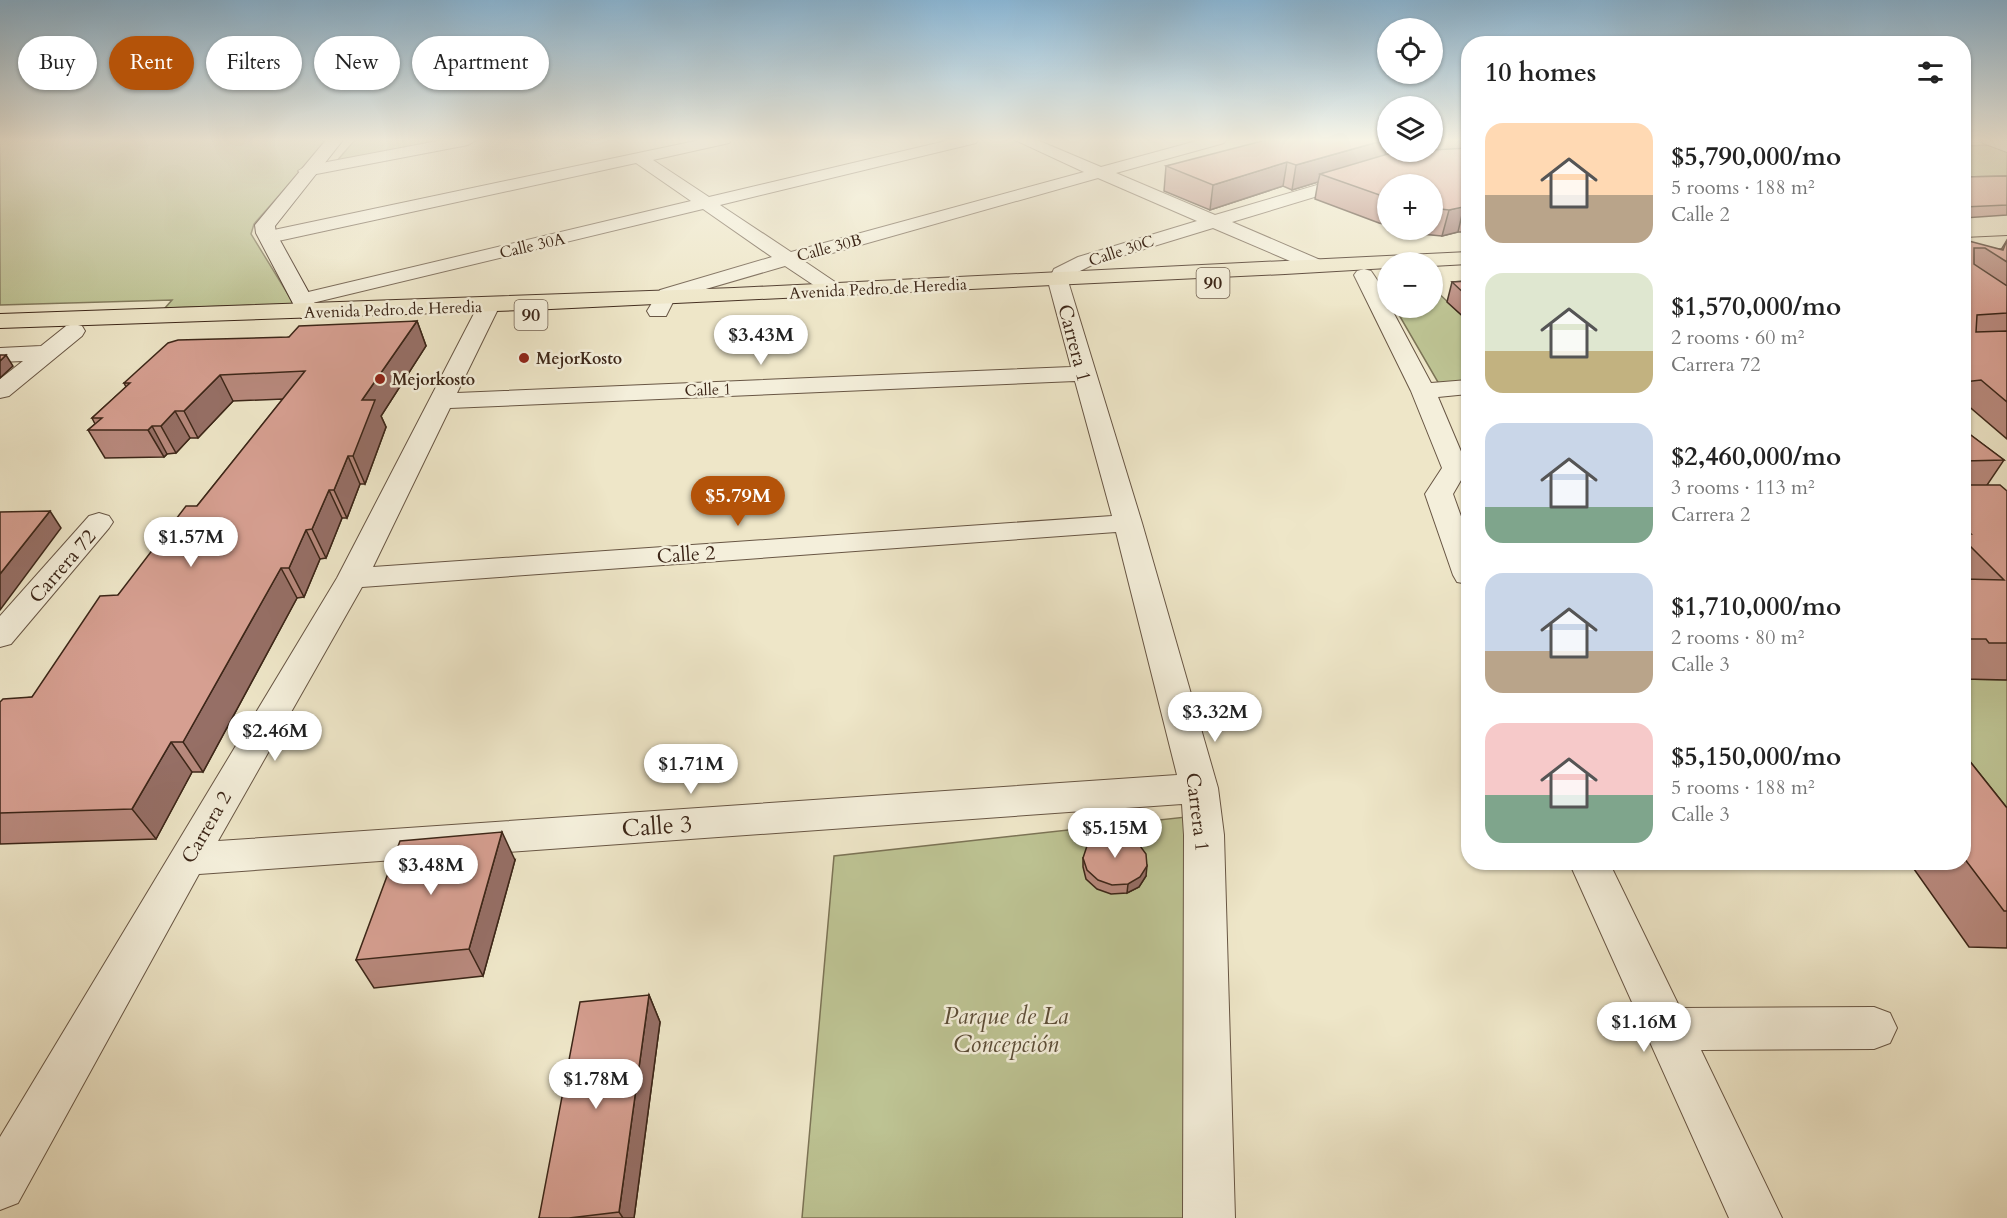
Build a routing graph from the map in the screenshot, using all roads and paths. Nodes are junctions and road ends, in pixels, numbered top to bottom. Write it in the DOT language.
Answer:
graph roads {
  1 [pos="285,197"];
  2 [pos="457,197"];
  3 [pos="700,197"];
  4 [pos="735,197"];
  5 [pos="1013,197"];
  6 [pos="1156,197"];
  7 [pos="1293,197"];
  8 [pos="710,203"];
  9 [pos="1212,221"];
  10 [pos="2007,232"];
  11 [pos="1971,234"];
  12 [pos="269,237"];
  13 [pos="2007,242"];
  14 [pos="1971,244"];
  15 [pos="790,258"];
  16 [pos="1461,258"];
  17 [pos="1318,266"];
  18 [pos="1461,269"];
  19 [pos="1443,270"];
  20 [pos="1377,274"];
  21 [pos="1364,275"];
  22 [pos="1060,286"];
  23 [pos="834,290"];
  24 [pos="661,305"];
  25 [pos="307,306"];
  26 [pos="486,311"];
  27 [pos="0,321"];
  28 [pos="74,331"];
  29 [pos="0,334"];
  30 [pos="48,352"];
  31 [pos="0,355"];
  32 [pos="1083,374"];
  33 [pos="1461,388"];
  34 [pos="0,392"];
  35 [pos="1423,392"];
  36 [pos="441,401"];
  37 [pos="99,522"];
  38 [pos="1128,524"];
  39 [pos="1461,556"];
  40 [pos="352,578"];
  41 [pos="6,623"];
  42 [pos="1199,788"];
  43 [pos="187,859"];
  44 [pos="1593,870"];
  45 [pos="1874,1028"];
  46 [pos="1668,1029"];
  47 [pos="0,1185"];
  48 [pos="1209,1218"];
  49 [pos="1756,1218"];
  1 -- 12 [label="street"];
  2 -- 12 [label="street"];
  3 -- 8 [label="street"];
  4 -- 8 [label="street, Calle 30A"];
  5 -- 15 [label="street, Calle 30B"];
  6 -- 9 [label="street"];
  7 -- 9 [label="street, Calle 30C"];
  8 -- 15 [label="street"];
  8 -- 25 [label="street, Calle 30A"];
  9 -- 17 [label="street"];
  9 -- 22 [label="street, Calle 30C"];
  10 -- 11 [label="highway"];
  12 -- 25 [label="street"];
  13 -- 14 [label="highway"];
  15 -- 23 [label="street"];
  15 -- 24 [label="street, Calle 30B"];
  16 -- 17 [label="highway, Avenida Pedro de Heredia / 90"];
  17 -- 22 [label="highway, Avenida Pedro de Heredia / 90"];
  18 -- 19 [label="highway"];
  20 -- 21 [label="highway, Avenida Pedro de Heredia / 90"];
  21 -- 22 [label="highway, Avenida Pedro de Heredia / 90"];
  21 -- 35 [label="street"];
  22 -- 23 [label="highway, Avenida Pedro de Heredia / 90"];
  22 -- 24 [label="highway, Avenida Pedro de Heredia / 90"];
  22 -- 32 [label="street, Carrera 1"];
  23 -- 24 [label="highway, Avenida Pedro de Heredia / 90"];
  24 -- 26 [label="highway, Avenida Pedro de Heredia / 90"];
  25 -- 26 [label="highway, Avenida Pedro de Heredia / 90"];
  25 -- 27 [label="highway, Avenida Pedro de Heredia / 90"];
  26 -- 28 [label="highway, Avenida Pedro de Heredia / 90"];
  26 -- 36 [label="street, Carrera 2"];
  28 -- 29 [label="highway, Avenida Pedro de Heredia / 90"];
  28 -- 30 [label="street"];
  30 -- 31 [label="street"];
  30 -- 34 [label="street"];
  32 -- 36 [label="street, Calle 1"];
  32 -- 38 [label="street, Carrera 1"];
  33 -- 35 [label="street"];
  35 -- 39 [label="street"];
  36 -- 40 [label="street, Carrera 2"];
  37 -- 41 [label="street, Carrera 72"];
  38 -- 40 [label="street, Calle 2"];
  38 -- 42 [label="street, Carrera 1"];
  40 -- 43 [label="street, Carrera 2"];
  42 -- 43 [label="street, Calle 3"];
  42 -- 48 [label="street, Carrera 1"];
  43 -- 47 [label="street, Carrera 2"];
  44 -- 46 [label="street"];
  45 -- 46 [label="street"];
  46 -- 49 [label="street"];
}
